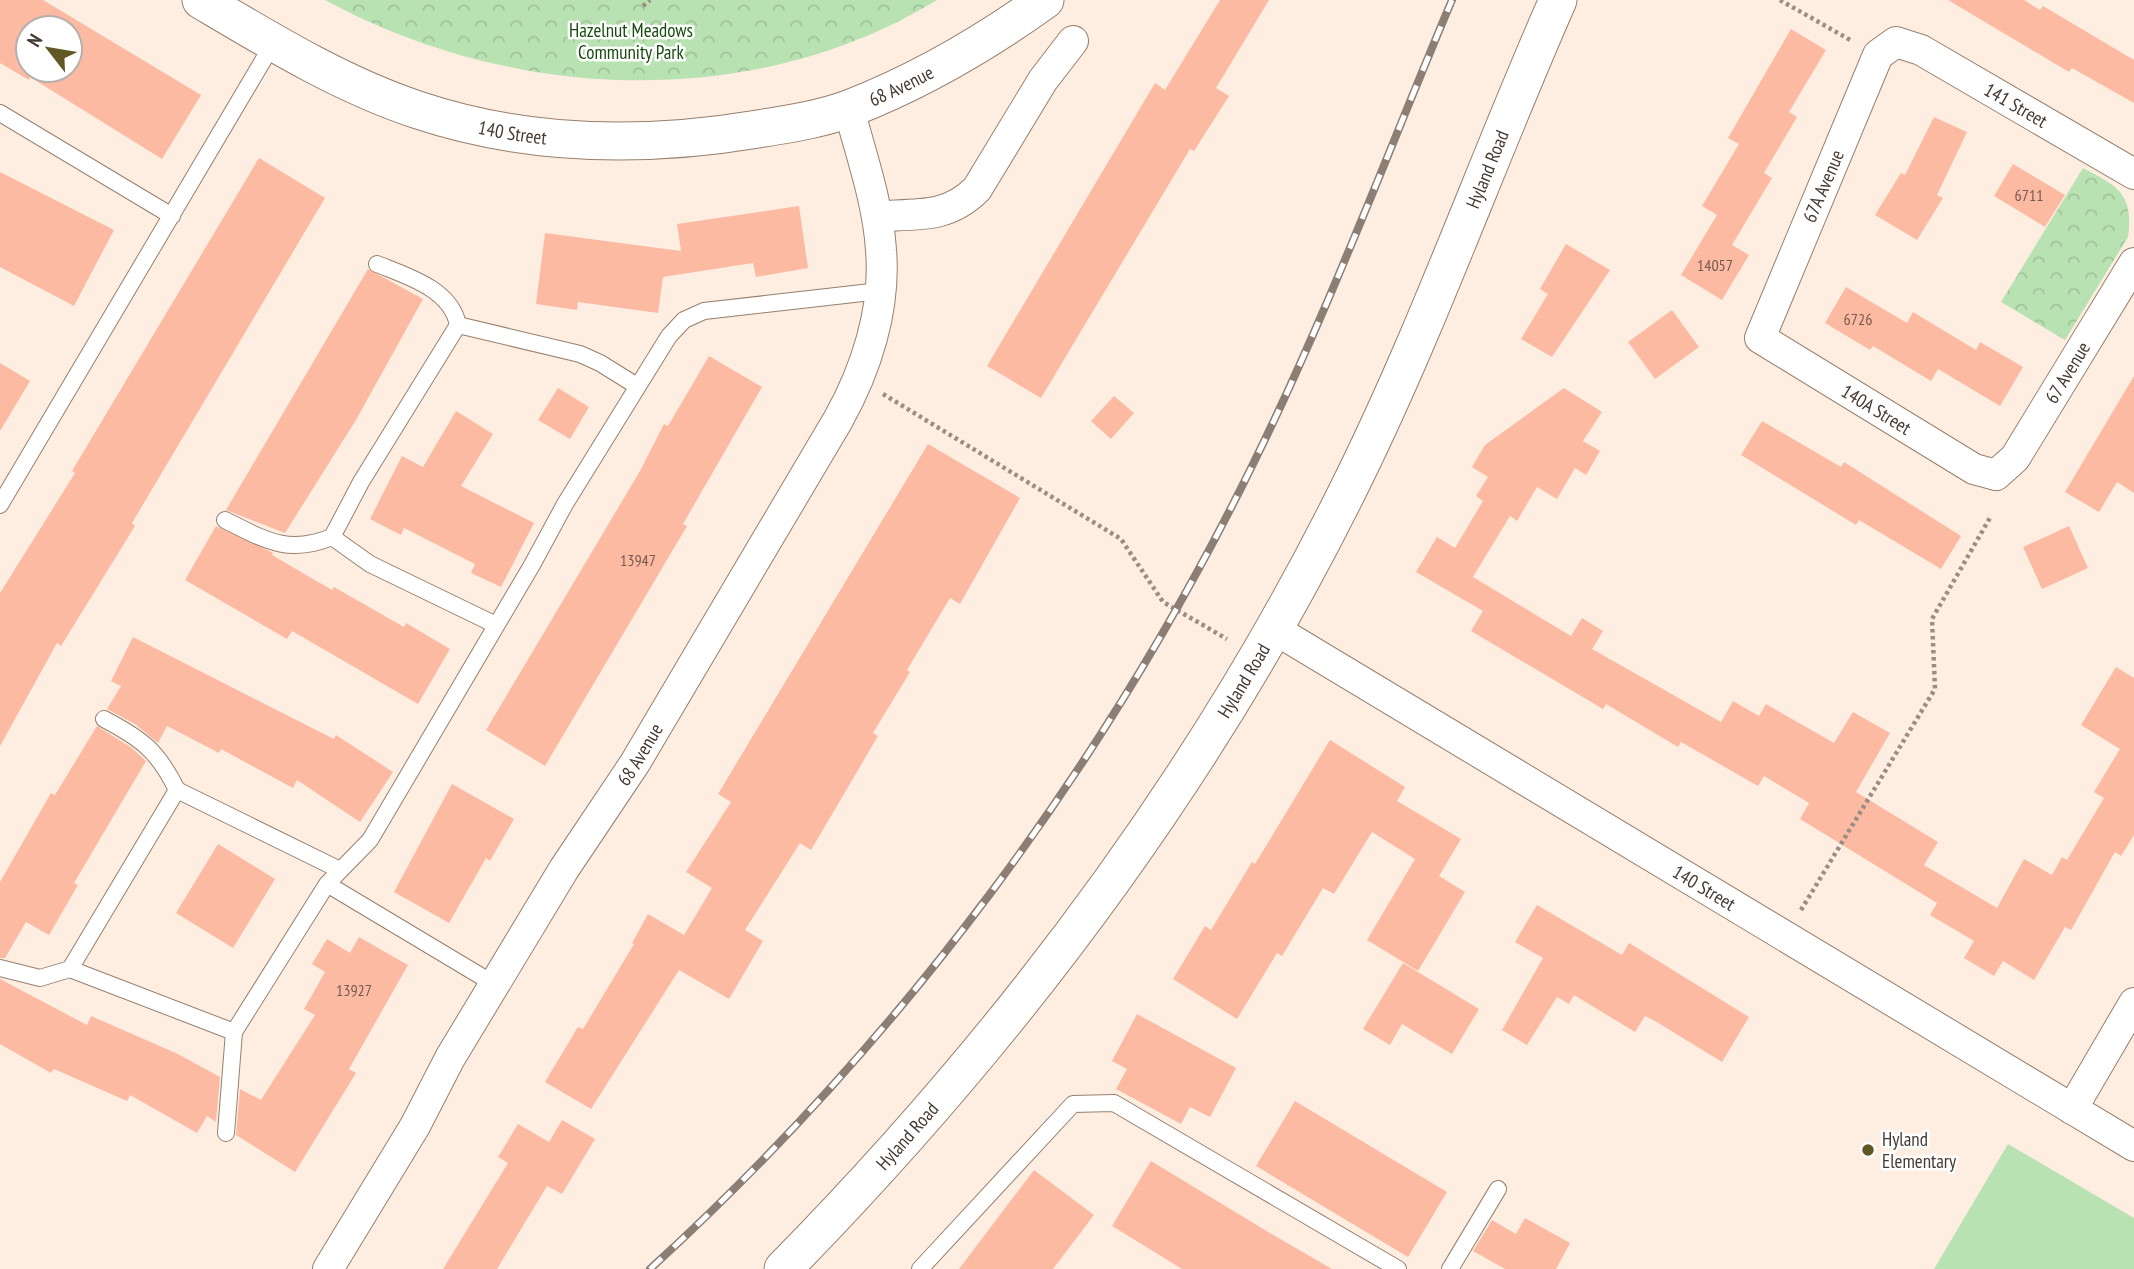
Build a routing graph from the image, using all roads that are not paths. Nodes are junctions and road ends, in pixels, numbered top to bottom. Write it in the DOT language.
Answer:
graph roads {
  1 [pos="201,0"];
  2 [pos="1045,0"];
  3 [pos="1558,0"];
  4 [pos="1073,41"];
  5 [pos="274,42"];
  6 [pos="1896,42"];
  7 [pos="849,108"];
  8 [pos="0,113"];
  9 [pos="2134,174"];
  10 [pos="172,216"];
  11 [pos="877,216"];
  12 [pos="2134,263"];
  13 [pos="377,264"];
  14 [pos="880,291"];
  15 [pos="458,325"];
  16 [pos="1760,338"];
  17 [pos="637,386"];
  18 [pos="1996,475"];
  19 [pos="0,505"];
  20 [pos="225,520"];
  21 [pos="332,537"];
  22 [pos="496,625"];
  23 [pos="1274,629"];
  24 [pos="104,719"];
  25 [pos="177,790"];
  26 [pos="340,870"];
  27 [pos="327,884"];
  28 [pos="0,968"];
  29 [pos="70,969"];
  30 [pos="494,985"];
  31 [pos="2134,1003"];
  32 [pos="234,1032"];
  33 [pos="2071,1109"];
  34 [pos="226,1133"];
  35 [pos="2134,1146"];
  36 [pos="1497,1189"];
  37 [pos="328,1269"];
  38 [pos="783,1269"];
  39 [pos="920,1269"];
  40 [pos="1398,1269"];
  41 [pos="1450,1269"];
  1 -- 5 [label="street, 140 Street"];
  2 -- 7 [label="street, 68 Avenue"];
  3 -- 23 [label="street, Hyland Road"];
  4 -- 11 [label="street"];
  5 -- 7 [label="street, 140 Street"];
  5 -- 10 [label="lane"];
  6 -- 9 [label="street, 141 Street"];
  6 -- 16 [label="street, 67A Avenue"];
  7 -- 11 [label="street, 68 Avenue"];
  8 -- 10 [label="lane"];
  10 -- 19 [label="lane"];
  11 -- 14 [label="street, 68 Avenue"];
  12 -- 18 [label="street, 67 Avenue"];
  13 -- 15 [label="lane"];
  14 -- 17 [label="lane"];
  14 -- 30 [label="street, 68 Avenue"];
  15 -- 17 [label="lane"];
  15 -- 21 [label="lane"];
  16 -- 18 [label="street, 140A Street"];
  17 -- 22 [label="lane"];
  20 -- 21 [label="lane"];
  21 -- 22 [label="lane"];
  22 -- 26 [label="lane"];
  23 -- 33 [label="street, 140 Street"];
  23 -- 38 [label="street, Hyland Road"];
  24 -- 25 [label="lane"];
  25 -- 26 [label="lane"];
  25 -- 29 [label="lane"];
  26 -- 27 [label="lane"];
  27 -- 30 [label="lane"];
  27 -- 32 [label="lane"];
  28 -- 29 [label="lane"];
  29 -- 32 [label="lane"];
  30 -- 37 [label="street, 68 Avenue"];
  31 -- 33 [label="street"];
  32 -- 34 [label="lane"];
  33 -- 35 [label="street, 140 Street"];
  36 -- 41 [label="lane"];
  39 -- 40 [label="lane"];
}
